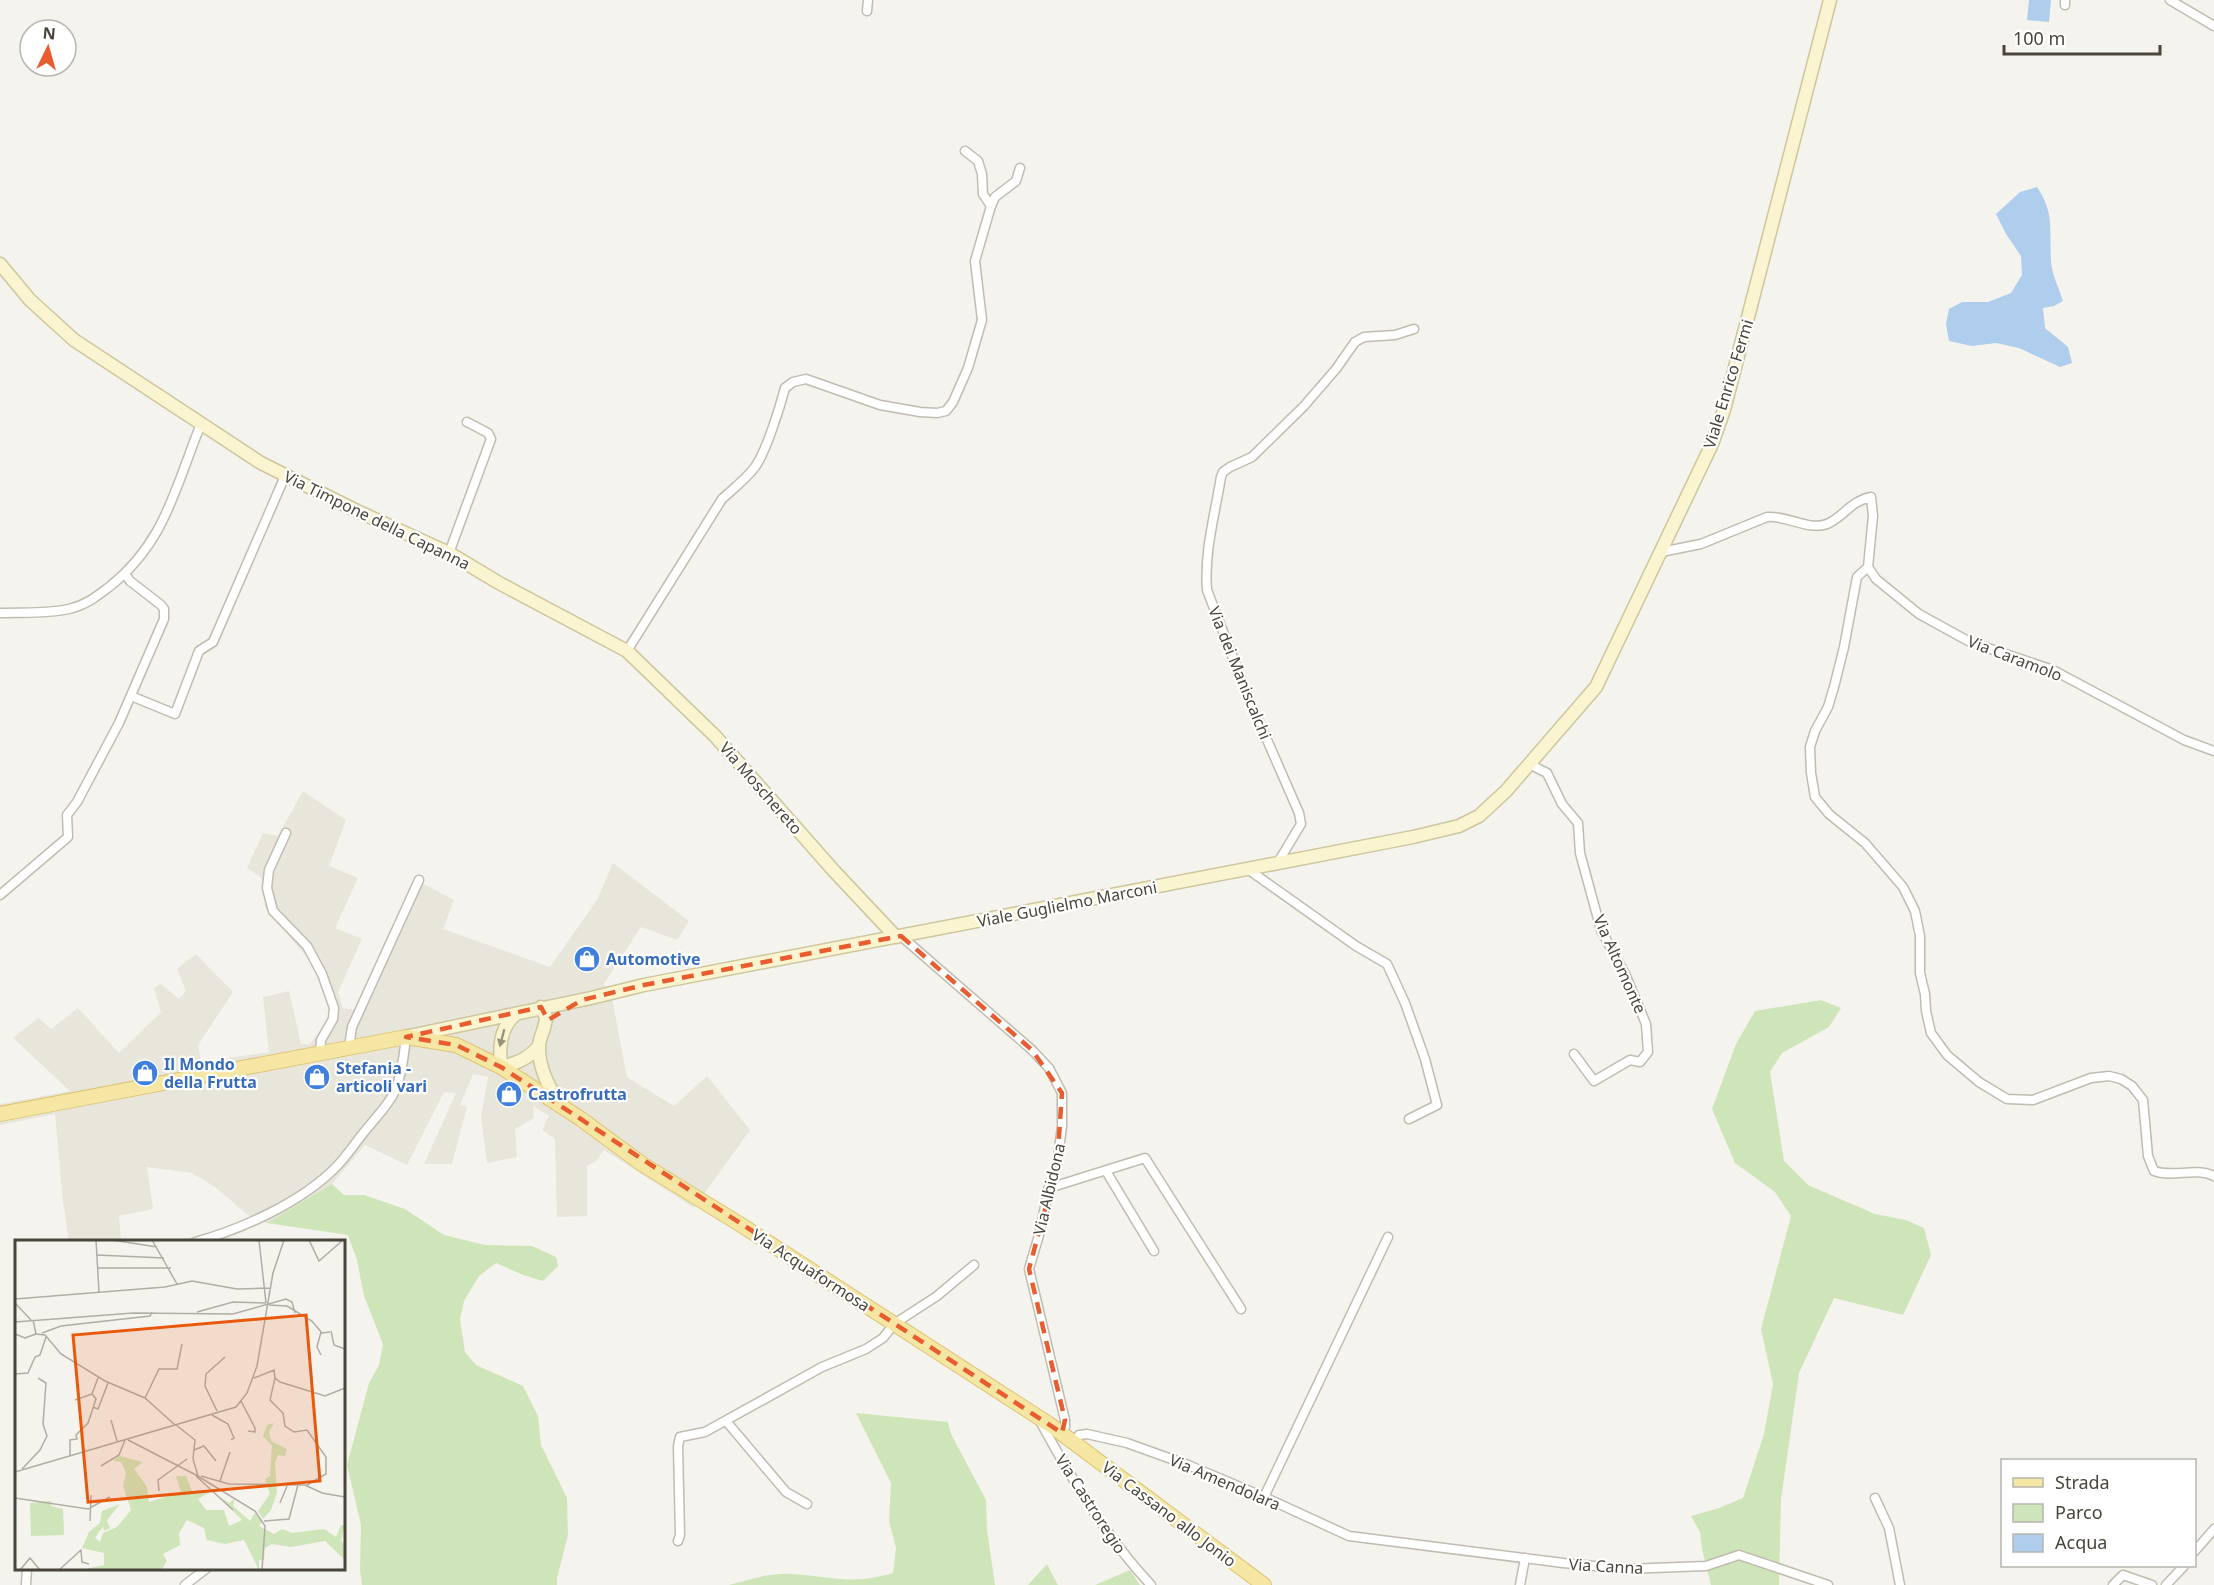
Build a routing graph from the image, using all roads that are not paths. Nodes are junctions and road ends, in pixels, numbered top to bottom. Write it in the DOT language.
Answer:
graph roads {
  1 [pos="868,0"];
  2 [pos="1830,0"];
  3 [pos="2170,0"];
  4 [pos="867,11"];
  5 [pos="2214,26"];
  6 [pos="965,151"];
  7 [pos="1020,168"];
  8 [pos="991,206"];
  9 [pos="0,264"];
  10 [pos="1414,329"];
  11 [pos="467,422"];
  12 [pos="201,424"];
  13 [pos="285,476"];
  14 [pos="1661,552"];
  15 [pos="449,553"];
  16 [pos="1868,567"];
  17 [pos="125,574"];
  18 [pos="0,613"];
  19 [pos="623,649"];
  20 [pos="131,696"];
  21 [pos="2214,751"];
  22 [pos="1529,764"];
  23 [pos="286,832"];
  24 [pos="1277,864"];
  25 [pos="1249,870"];
  26 [pos="419,880"];
  27 [pos="0,896"];
  28 [pos="898,936"];
  29 [pos="582,1000"];
  30 [pos="541,1007"];
  31 [pos="516,1014"];
  32 [pos="546,1022"];
  33 [pos="406,1037"];
  34 [pos="539,1046"];
  35 [pos="349,1047"];
  36 [pos="320,1053"];
  37 [pos="1574,1054"];
  38 [pos="501,1067"];
  39 [pos="561,1106"];
  40 [pos="0,1114"];
  41 [pos="1408,1119"];
  42 [pos="1106,1171"];
  43 [pos="2214,1176"];
  44 [pos="1048,1188"];
  45 [pos="1389,1237"];
  46 [pos="202,1240"];
  47 [pos="1154,1251"];
  48 [pos="974,1264"];
  49 [pos="1241,1309"];
  50 [pos="894,1324"];
  51 [pos="1039,1418"];
  52 [pos="726,1421"];
  53 [pos="1062,1434"];
  54 [pos="1074,1443"];
  55 [pos="1264,1497"];
  56 [pos="1875,1498"];
  57 [pos="807,1504"];
  58 [pos="2214,1529"];
  59 [pos="678,1541"];
  60 [pos="1377,1541"];
  61 [pos="2196,1550"];
  62 [pos="1525,1558"];
  63 [pos="2183,1567"];
  64 [pos="27,1570"];
  65 [pos="206,1570"];
  66 [pos="26,1585"];
  67 [pos="185,1585"];
  68 [pos="1151,1585"];
  69 [pos="1264,1585"];
  70 [pos="1520,1585"];
  71 [pos="1828,1585"];
  72 [pos="1900,1585"];
  73 [pos="2113,1585"];
  74 [pos="2152,1585"];
  75 [pos="2166,1585"];
  1 -- 4 [label="street"];
  2 -- 14 [label="main road, Viale Enrico Fermi"];
  3 -- 5 [label="street"];
  6 -- 8 [label="street"];
  7 -- 8 [label="street"];
  8 -- 19 [label="street"];
  9 -- 12 [label="main road, Via Timpone della Capanna"];
  10 -- 24 [label="street, Via dei Maniscalchi"];
  11 -- 15 [label="street"];
  12 -- 13 [label="main road, Via Timpone della Capanna"];
  12 -- 17 [label="street"];
  13 -- 15 [label="main road, Via Timpone della Capanna"];
  13 -- 20 [label="street"];
  14 -- 16 [label="street"];
  14 -- 22 [label="main road, Viale Enrico Fermi"];
  15 -- 19 [label="main road, Via Timpone della Capanna"];
  16 -- 21 [label="street, Via Caramolo"];
  16 -- 43 [label="street"];
  17 -- 18 [label="street"];
  17 -- 20 [label="street"];
  19 -- 28 [label="main road, Via Moschereto"];
  20 -- 27 [label="street"];
  22 -- 24 [label="main road, Viale Guglielmo Marconi"];
  22 -- 37 [label="street, Via Altomonte"];
  23 -- 36 [label="street"];
  24 -- 25 [label="main road, Viale Guglielmo Marconi"];
  25 -- 28 [label="main road, Viale Guglielmo Marconi"];
  25 -- 41 [label="street"];
  26 -- 35 [label="street"];
  28 -- 29 [label="main road, Viale Guglielmo Marconi"];
  28 -- 44 [label="street, Via Albidona"];
  29 -- 30 [label="main road"];
  29 -- 32 [label="main road"];
  30 -- 31 [label="main road"];
  30 -- 32 [label="main road"];
  31 -- 33 [label="main road"];
  31 -- 38 [label="main road, one-way"];
  32 -- 34 [label="main road"];
  33 -- 35 [label="main road, Via Acquaformosa"];
  33 -- 38 [label="main road, Via Acquaformosa"];
  33 -- 46 [label="street"];
  34 -- 38 [label="main road"];
  34 -- 39 [label="main road"];
  35 -- 36 [label="main road, Via Acquaformosa"];
  36 -- 40 [label="main road, Via Acquaformosa"];
  38 -- 39 [label="main road, Via Acquaformosa"];
  39 -- 50 [label="main road, Via Acquaformosa"];
  42 -- 44 [label="street"];
  42 -- 47 [label="street"];
  42 -- 49 [label="street"];
  44 -- 53 [label="street, Via Albidona"];
  45 -- 55 [label="street"];
  48 -- 50 [label="street"];
  50 -- 51 [label="main road, Via Acquaformosa"];
  50 -- 52 [label="street"];
  51 -- 53 [label="main road, Via Acquaformosa"];
  51 -- 68 [label="street, Via Castroregio"];
  52 -- 57 [label="street"];
  52 -- 59 [label="street"];
  53 -- 54 [label="main road, Via Cassano allo Jonio"];
  54 -- 55 [label="street, Via Amendolara"];
  54 -- 69 [label="main road, Via Cassano allo Jonio"];
  55 -- 60 [label="street, Via Amendolara"];
  56 -- 72 [label="street"];
  58 -- 61 [label="street"];
  60 -- 62 [label="street, Via Canna"];
  62 -- 70 [label="street"];
  62 -- 71 [label="street, Via Canna"];
  63 -- 75 [label="street"];
  64 -- 66 [label="street"];
  65 -- 67 [label="street"];
  73 -- 74 [label="street"];
}
